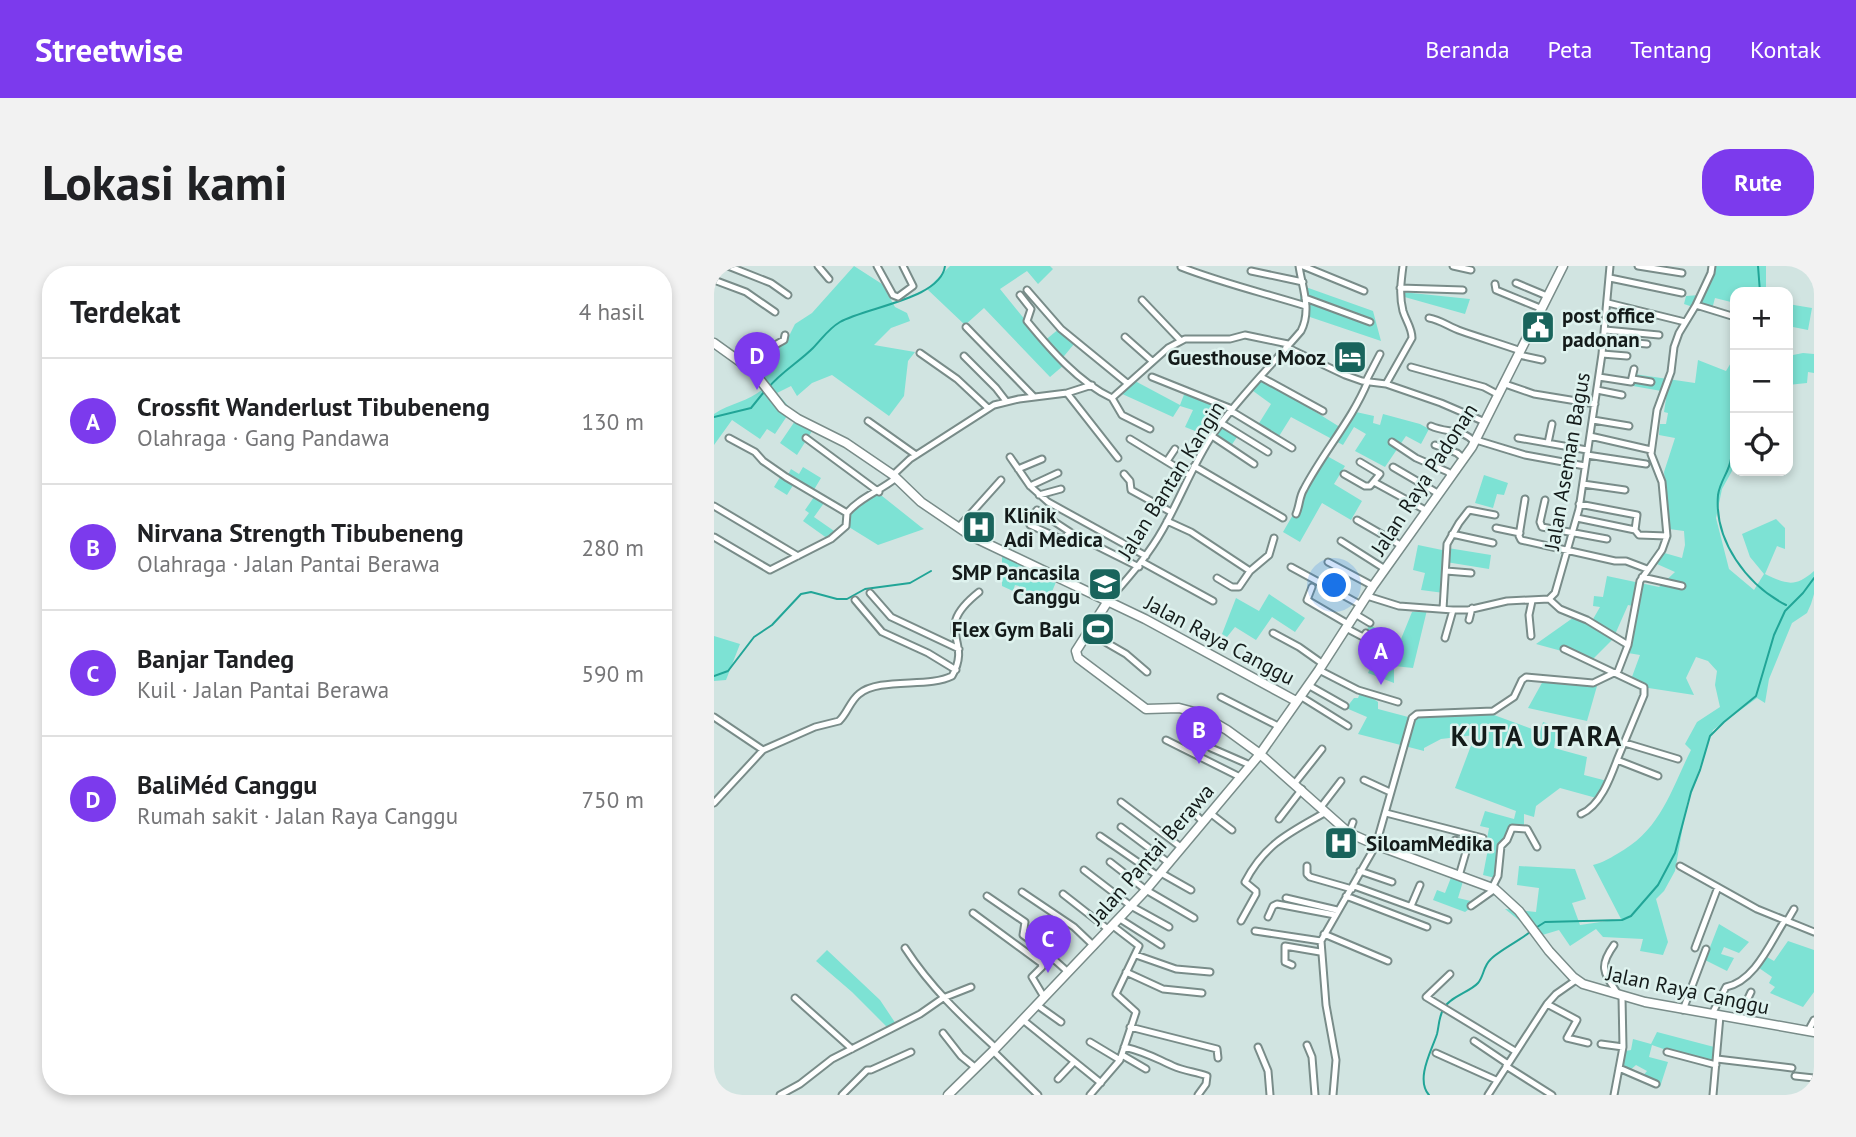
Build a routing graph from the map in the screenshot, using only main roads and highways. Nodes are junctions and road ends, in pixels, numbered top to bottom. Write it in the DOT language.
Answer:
graph roads {
  1 [pos="1563,266"];
  2 [pos="714,343"];
  3 [pos="1108,601"];
  4 [pos="1298,698"];
  5 [pos="1260,754"];
  6 [pos="1811,1031"];
  7 [pos="948,1095"];
  1 -- 4 [label="main road, Jalan Raya Padonan"];
  2 -- 3 [label="main road, Jalan Raya Canggu"];
  3 -- 4 [label="main road, Jalan Raya Canggu"];
  3 -- 5 [label="main road, Jalan Raya Canggu"];
  4 -- 5 [label="main road, Jalan Raya Canggu"];
  5 -- 6 [label="main road, Jalan Raya Canggu"];
  5 -- 7 [label="main road, Jalan Pantai Berawa"];
}
